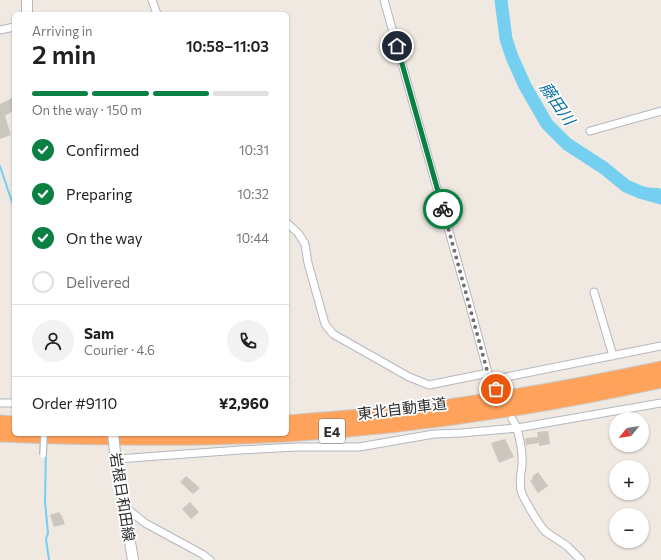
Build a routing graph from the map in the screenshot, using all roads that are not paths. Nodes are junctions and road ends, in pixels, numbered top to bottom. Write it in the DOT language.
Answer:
graph roads {
  1 [pos="27,0"];
  2 [pos="152,0"];
  3 [pos="384,0"];
  4 [pos="27,12"];
  5 [pos="156,12"];
  6 [pos="12,27"];
  7 [pos="0,30"];
  8 [pos="661,111"];
  9 [pos="590,131"];
  10 [pos="289,225"];
  11 [pos="594,292"];
  12 [pos="661,346"];
  13 [pos="613,356"];
  14 [pos="661,368"];
  15 [pos="490,377"];
  16 [pos="661,381"];
  17 [pos="496,389"];
  18 [pos="661,402"];
  19 [pos="0,403"];
  20 [pos="12,404"];
  21 [pos="512,418"];
  22 [pos="0,422"];
  23 [pos="289,422"];
  24 [pos="12,423"];
  25 [pos="517,428"];
  26 [pos="0,435"];
  27 [pos="12,435"];
  28 [pos="289,435"];
  29 [pos="40,436"];
  30 [pos="44,436"];
  31 [pos="113,436"];
  32 [pos="255,436"];
  33 [pos="43,455"];
  34 [pos="116,455"];
  35 [pos="125,507"];
  36 [pos="133,560"];
  37 [pos="210,560"];
  38 [pos="581,560"];
  1 -- 4 [label="main road"];
  2 -- 5 [label="street"];
  3 -- 15 [label="street"];
  6 -- 7 [label="street"];
  8 -- 9 [label="street"];
  10 -- 15 [label="street"];
  11 -- 13 [label="street"];
  12 -- 13 [label="street"];
  13 -- 15 [label="street"];
  14 -- 23 [label="highway, 東北自動車道 / E4"];
  15 -- 17 [label="street"];
  16 -- 28 [label="highway, 東北自動車道 / E4"];
  18 -- 25 [label="street"];
  19 -- 20 [label="street"];
  21 -- 25 [label="street"];
  22 -- 24 [label="highway"];
  25 -- 34 [label="street"];
  25 -- 38 [label="street"];
  26 -- 27 [label="highway, 東北自動車道 / E4"];
  29 -- 32 [label="highway, 東北自動車道 / E4"];
  30 -- 33 [label="street, bridge"];
  31 -- 34 [label="main road, 岩根日和田線, bridge"];
  34 -- 35 [label="main road, 岩根日和田線"];
  35 -- 36 [label="main road, 岩根日和田線"];
  35 -- 37 [label="street"];
}
